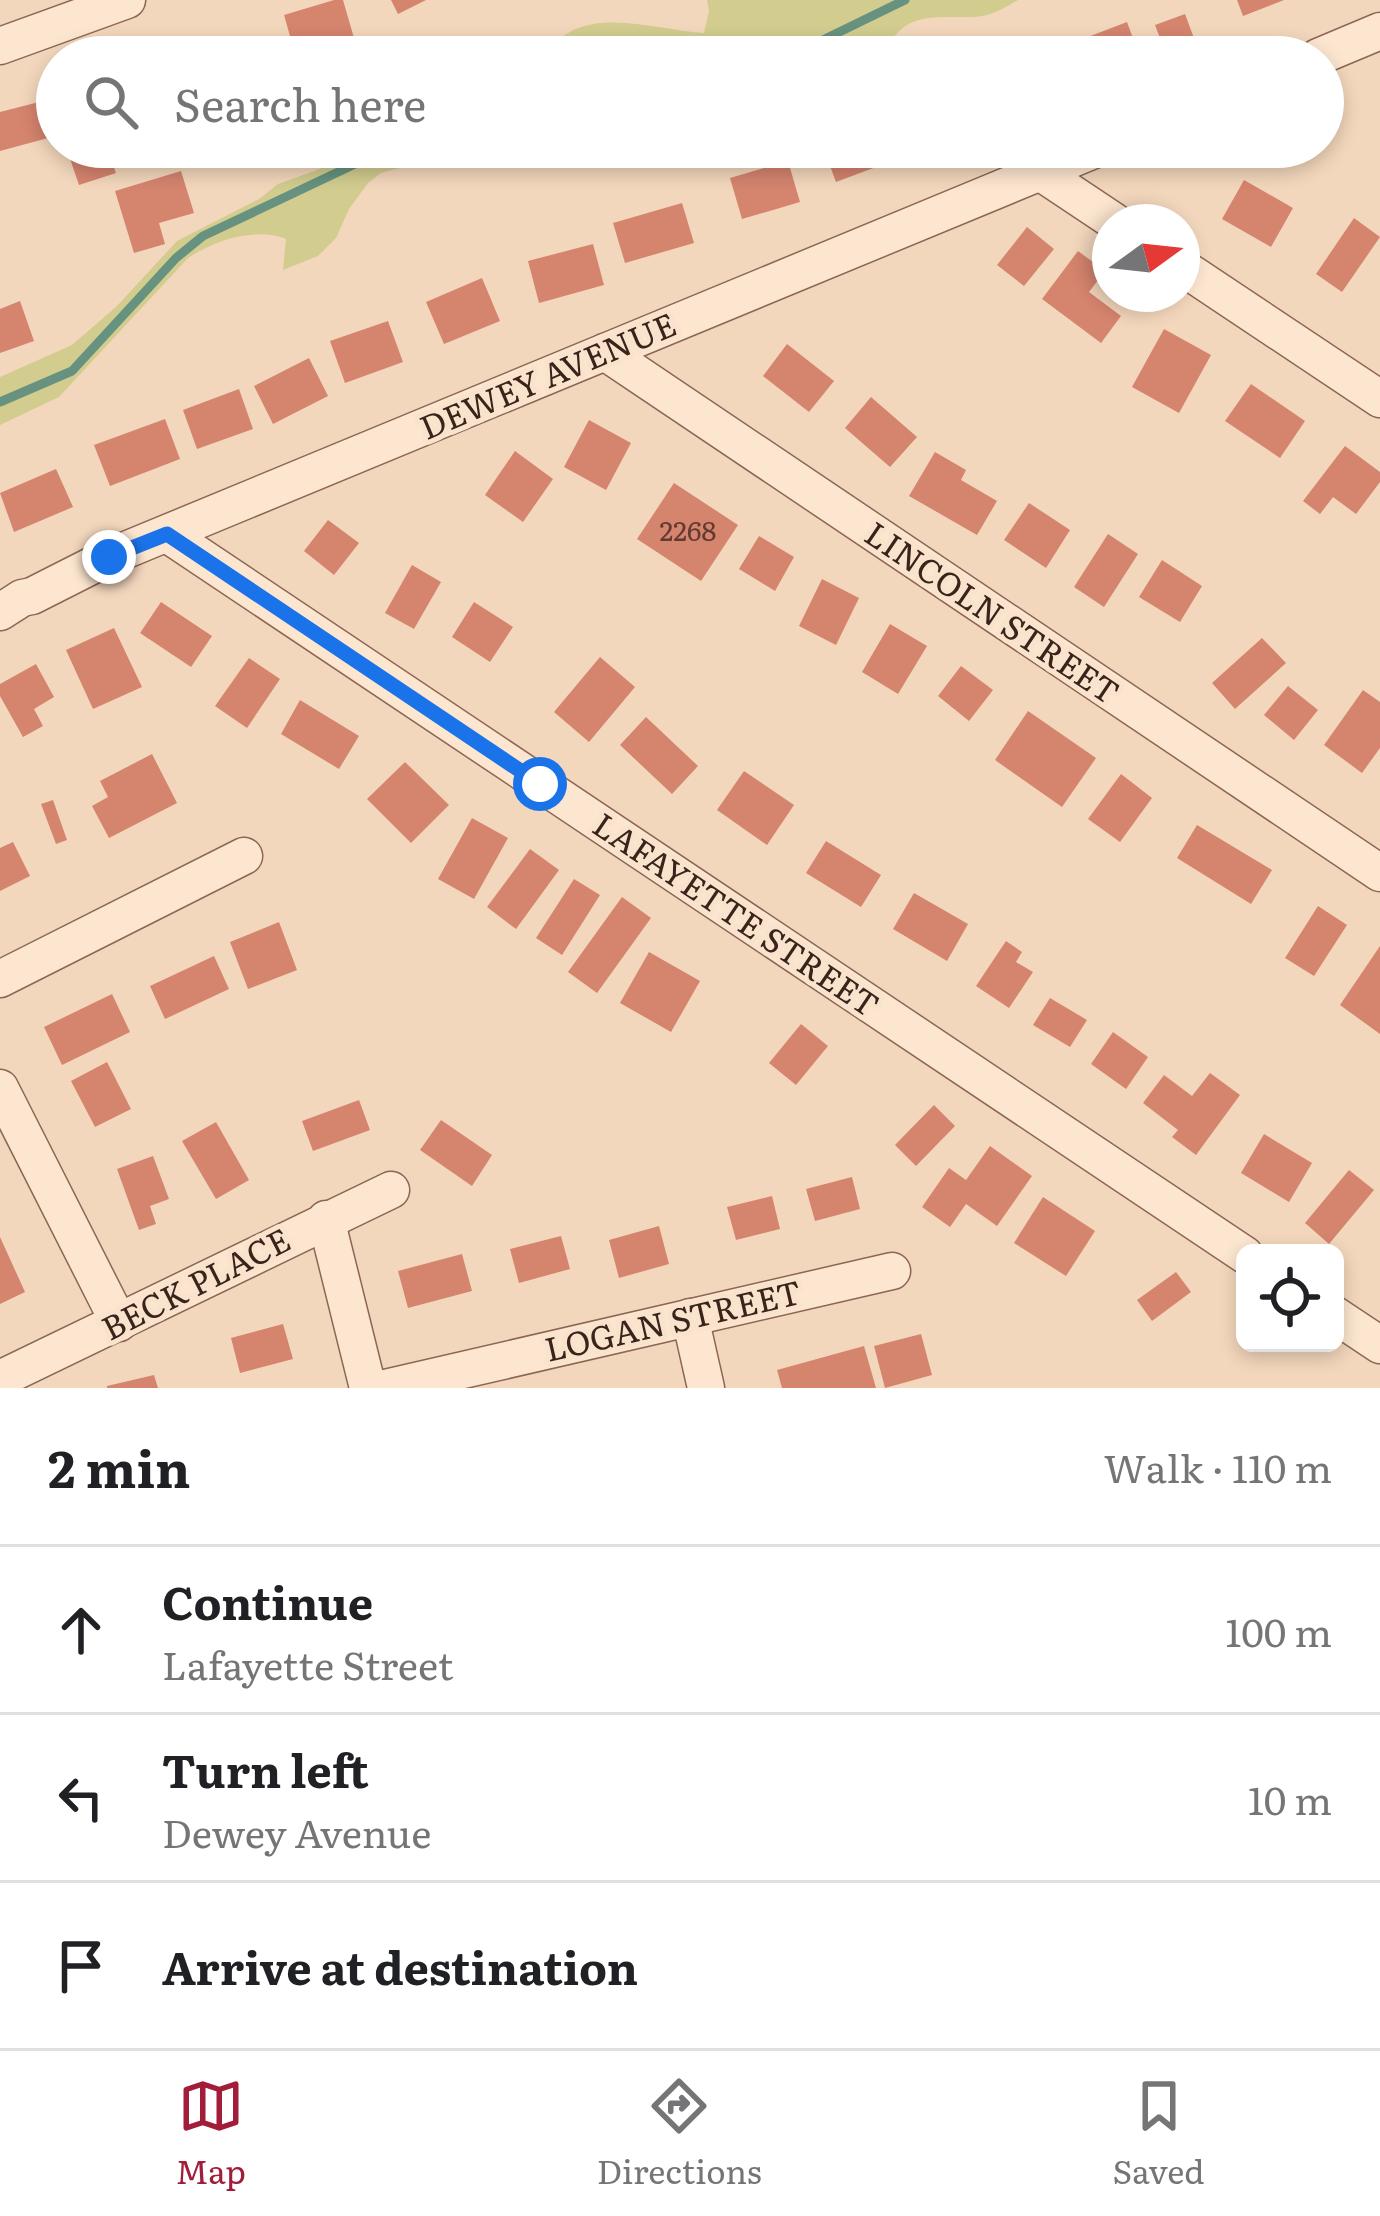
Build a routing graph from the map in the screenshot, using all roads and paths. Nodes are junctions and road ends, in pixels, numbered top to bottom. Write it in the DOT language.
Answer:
graph roads {
  1 [pos="127,0"];
  2 [pos="1380,32"];
  3 [pos="0,46"];
  4 [pos="1344,47"];
  5 [pos="1050,168"];
  6 [pos="1040,172"];
  7 [pos="1092,207"];
  8 [pos="1200,279"];
  9 [pos="604,352"];
  10 [pos="1380,399"];
  11 [pos="167,534"];
  12 [pos="2,606"];
  13 [pos="244,856"];
  14 [pos="1380,873"];
  15 [pos="0,979"];
  16 [pos="0,1088"];
  17 [pos="391,1190"];
  18 [pos="326,1219"];
  19 [pos="1236,1249"];
  20 [pos="892,1271"];
  21 [pos="690,1317"];
  22 [pos="1344,1321"];
  23 [pos="119,1323"];
  24 [pos="1380,1345"];
  25 [pos="19,1378"];
  26 [pos="368,1388"];
  27 [pos="385,1388"];
  28 [pos="706,1388"];
  1 -- 3 [label="street"];
  2 -- 4 [label="street"];
  5 -- 6 [label="street, DEWEY AVENUE"];
  6 -- 7 [label="street"];
  6 -- 9 [label="street, DEWEY AVENUE"];
  8 -- 10 [label="street"];
  9 -- 11 [label="street, DEWEY AVENUE"];
  9 -- 14 [label="street, LINCOLN STREET"];
  11 -- 12 [label="street, DEWEY AVENUE"];
  11 -- 19 [label="street, LAFAYETTE STREET"];
  13 -- 15 [label="street"];
  16 -- 23 [label="street"];
  17 -- 18 [label="street, BECK PLACE"];
  18 -- 23 [label="street, BECK PLACE"];
  18 -- 26 [label="street"];
  20 -- 21 [label="street, LOGAN STREET"];
  21 -- 27 [label="street, LOGAN STREET"];
  21 -- 28 [label="street"];
  22 -- 24 [label="street"];
  23 -- 25 [label="street, BECK PLACE"];
}
